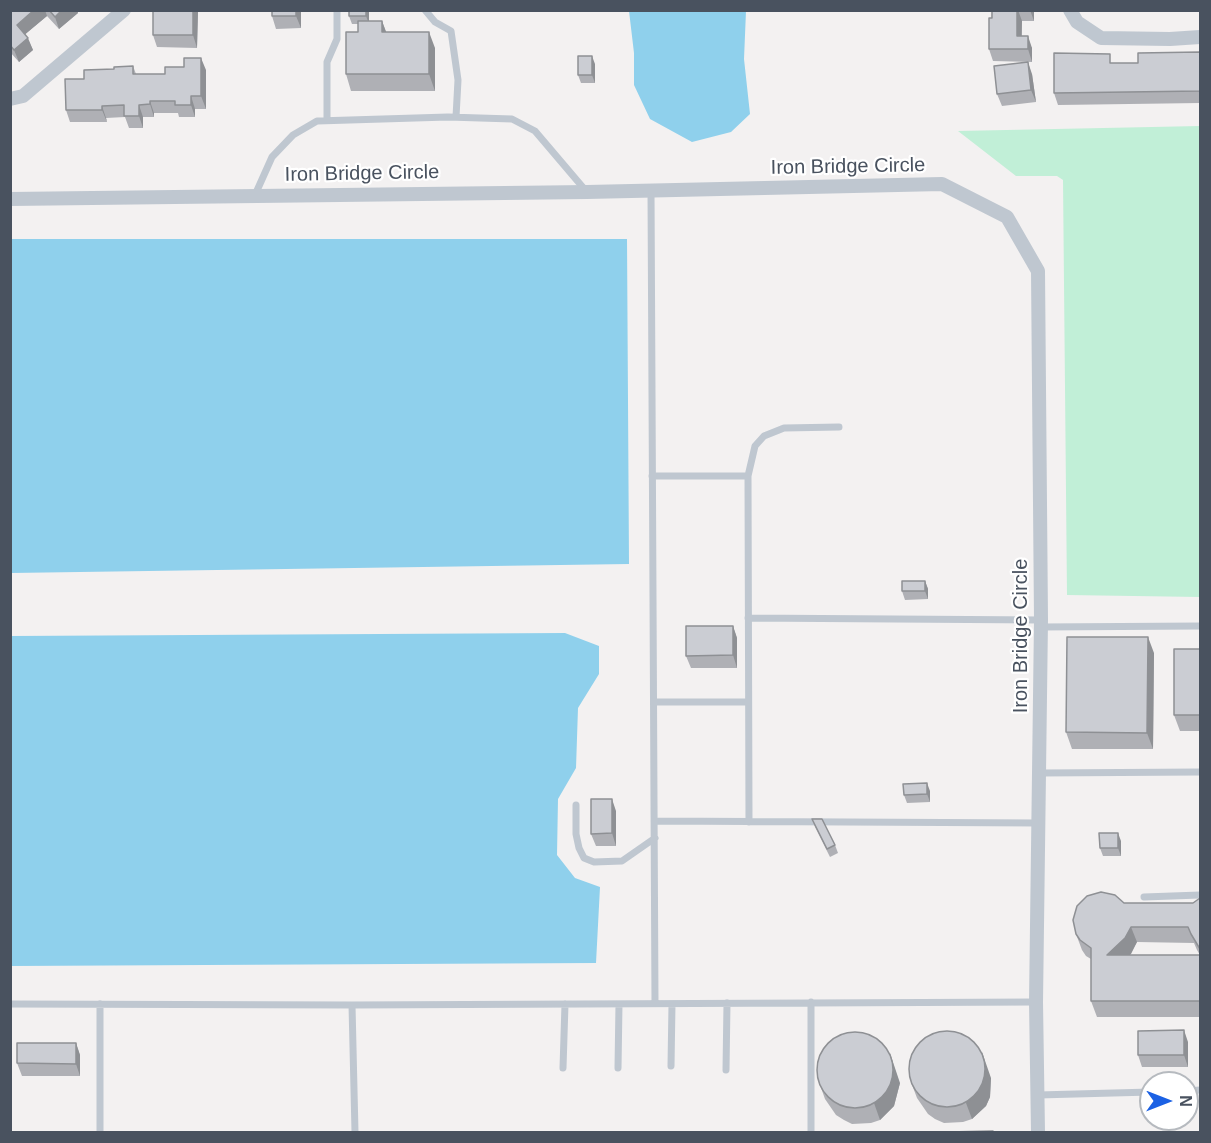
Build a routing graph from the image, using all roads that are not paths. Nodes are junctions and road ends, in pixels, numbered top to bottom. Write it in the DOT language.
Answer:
graph roads {
  1 [pos="124,10"];
  2 [pos="337,10"];
  3 [pos="425,10"];
  4 [pos="1070,10"];
  5 [pos="1200,37"];
  6 [pos="10,99"];
  7 [pos="456,117"];
  8 [pos="327,120"];
  9 [pos="651,190"];
  10 [pos="587,192"];
  11 [pos="255,195"];
  12 [pos="10,199"];
  13 [pos="838,427"];
  14 [pos="652,476"];
  15 [pos="748,476"];
  16 [pos="748,618"];
  17 [pos="1041,623"];
  18 [pos="1200,626"];
  19 [pos="654,702"];
  20 [pos="748,702"];
  21 [pos="1200,772"];
  22 [pos="1040,773"];
  23 [pos="576,805"];
  24 [pos="654,821"];
  25 [pos="749,822"];
  26 [pos="1039,823"];
  27 [pos="655,838"];
  28 [pos="1200,895"];
  29 [pos="1144,897"];
  30 [pos="811,1002"];
  31 [pos="1036,1002"];
  32 [pos="656,1003"];
  33 [pos="727,1003"];
  34 [pos="565,1004"];
  35 [pos="619,1004"];
  36 [pos="672,1004"];
  37 [pos="10,1005"];
  38 [pos="99,1005"];
  39 [pos="352,1005"];
  40 [pos="671,1066"];
  41 [pos="563,1068"];
  42 [pos="618,1068"];
  43 [pos="726,1070"];
  44 [pos="1139,1092"];
  45 [pos="1038,1095"];
  46 [pos="100,1132"];
  47 [pos="355,1132"];
  48 [pos="811,1132"];
  49 [pos="1038,1132"];
  1 -- 6 [label="street"];
  2 -- 8 [label="lane"];
  3 -- 7 [label="lane"];
  4 -- 5 [label="street"];
  7 -- 8 [label="lane"];
  7 -- 10 [label="lane"];
  8 -- 11 [label="lane"];
  9 -- 10 [label="street, Iron Bridge Circle"];
  9 -- 14 [label="lane"];
  9 -- 17 [label="street, Iron Bridge Circle"];
  10 -- 11 [label="street, Iron Bridge Circle"];
  11 -- 12 [label="street, Iron Bridge Circle"];
  13 -- 15 [label="lane"];
  14 -- 15 [label="lane"];
  14 -- 19 [label="lane"];
  15 -- 16 [label="lane"];
  16 -- 17 [label="lane"];
  16 -- 20 [label="lane"];
  17 -- 18 [label="lane"];
  17 -- 22 [label="street, Iron Bridge Circle"];
  19 -- 20 [label="lane"];
  19 -- 24 [label="lane"];
  20 -- 25 [label="lane"];
  21 -- 22 [label="lane"];
  22 -- 26 [label="street, Iron Bridge Circle"];
  23 -- 27 [label="lane"];
  24 -- 25 [label="lane"];
  24 -- 27 [label="lane"];
  25 -- 26 [label="lane"];
  26 -- 31 [label="street, Iron Bridge Circle"];
  27 -- 32 [label="lane"];
  28 -- 29 [label="lane"];
  30 -- 31 [label="lane"];
  30 -- 33 [label="lane"];
  30 -- 48 [label="lane"];
  31 -- 45 [label="street, Iron Bridge Circle"];
  32 -- 35 [label="lane"];
  32 -- 36 [label="lane"];
  33 -- 36 [label="lane"];
  33 -- 43 [label="lane"];
  34 -- 35 [label="lane"];
  34 -- 39 [label="lane"];
  34 -- 41 [label="lane"];
  35 -- 42 [label="lane"];
  36 -- 40 [label="lane"];
  37 -- 38 [label="lane"];
  38 -- 39 [label="lane"];
  38 -- 46 [label="lane"];
  39 -- 47 [label="lane"];
  44 -- 45 [label="lane"];
  45 -- 49 [label="street, Iron Bridge Circle"];
}
